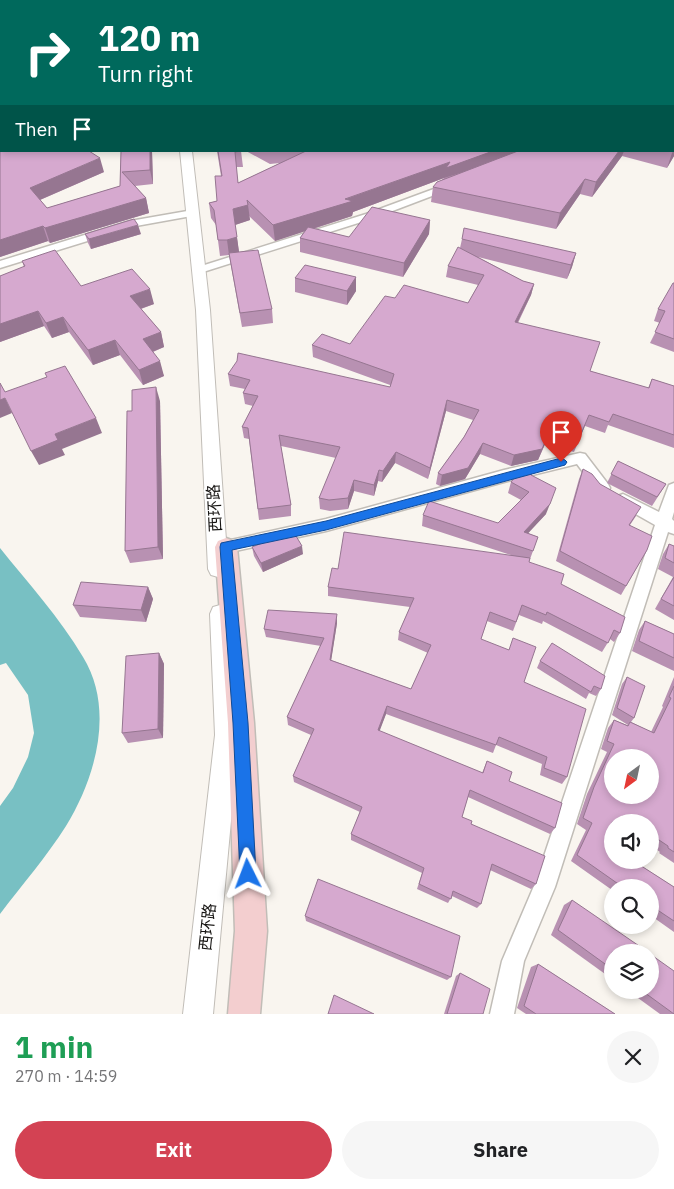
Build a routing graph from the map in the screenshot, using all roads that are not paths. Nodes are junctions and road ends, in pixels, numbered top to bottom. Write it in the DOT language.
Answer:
graph roads {
  1 [pos="186,152"];
  2 [pos="458,183"];
  3 [pos="193,213"];
  4 [pos="0,265"];
  5 [pos="199,270"];
  6 [pos="674,489"];
  7 [pos="668,525"];
  8 [pos="221,548"];
  9 [pos="198,1014"];
  10 [pos="244,1014"];
  11 [pos="502,1014"];
  1 -- 3 [label="street, 西环路"];
  2 -- 5 [label="street"];
  3 -- 4 [label="street"];
  3 -- 5 [label="street, 西环路"];
  5 -- 8 [label="street, 西环路"];
  6 -- 7 [label="street"];
  7 -- 8 [label="street"];
  7 -- 11 [label="street"];
  8 -- 9 [label="street, 西环路"];
  8 -- 10 [label="main road, 西环路"];
}
